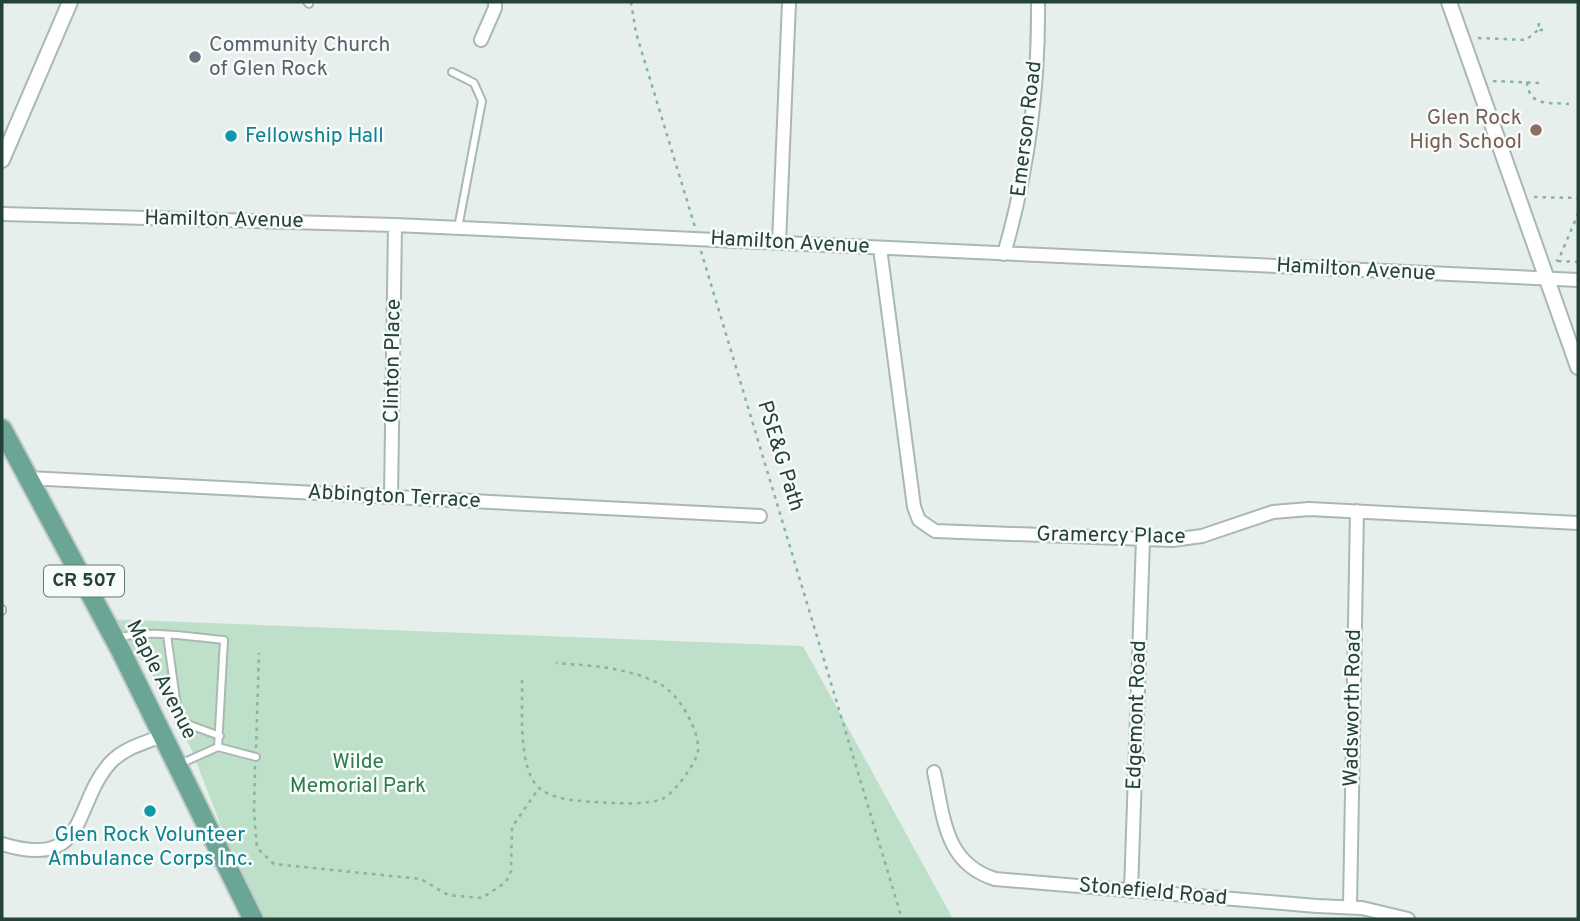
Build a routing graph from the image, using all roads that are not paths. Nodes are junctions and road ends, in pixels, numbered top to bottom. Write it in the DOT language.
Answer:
graph roads {
  1 [pos="70,2"];
  2 [pos="495,2"];
  3 [pos="789,2"];
  4 [pos="1038,2"];
  5 [pos="1449,2"];
  6 [pos="481,40"];
  7 [pos="452,72"];
  8 [pos="2,160"];
  9 [pos="2,214"];
  10 [pos="395,225"];
  11 [pos="458,228"];
  12 [pos="779,243"];
  13 [pos="880,248"];
  14 [pos="1004,254"];
  15 [pos="1547,279"];
  16 [pos="1578,280"];
  17 [pos="1578,367"];
  18 [pos="2,429"];
  19 [pos="28,478"];
  20 [pos="391,497"];
  21 [pos="1357,511"];
  22 [pos="760,516"];
  23 [pos="1578,523"];
  24 [pos="1143,540"];
  25 [pos="167,635"];
  26 [pos="114,638"];
  27 [pos="164,735"];
  28 [pos="220,736"];
  29 [pos="218,747"];
  30 [pos="256,757"];
  31 [pos="178,765"];
  32 [pos="934,772"];
  33 [pos="2,844"];
  34 [pos="1131,891"];
  35 [pos="1349,906"];
  36 [pos="253,919"];
  37 [pos="1408,919"];
  1 -- 8 [label="street"];
  2 -- 6 [label="street"];
  3 -- 12 [label="street"];
  4 -- 14 [label="street, Emerson Road"];
  5 -- 15 [label="street"];
  7 -- 11 [label="lane"];
  9 -- 10 [label="street, Hamilton Avenue"];
  10 -- 11 [label="street, Hamilton Avenue"];
  10 -- 20 [label="street, Clinton Place"];
  11 -- 12 [label="street, Hamilton Avenue"];
  12 -- 13 [label="street, Hamilton Avenue"];
  13 -- 14 [label="street, Hamilton Avenue"];
  13 -- 24 [label="street, Gramercy Place"];
  14 -- 15 [label="street, Hamilton Avenue"];
  15 -- 16 [label="street, Hamilton Avenue"];
  15 -- 17 [label="street"];
  18 -- 19 [label="main road, Maple Avenue / CR 507"];
  19 -- 20 [label="street, Abbington Terrace"];
  19 -- 26 [label="main road, Maple Avenue / CR 507"];
  20 -- 22 [label="street, Abbington Terrace"];
  21 -- 23 [label="street, Gramercy Place"];
  21 -- 24 [label="street, Gramercy Place"];
  21 -- 35 [label="street, Wadsworth Road"];
  24 -- 34 [label="street, Edgemont Road"];
  25 -- 26 [label="lane"];
  25 -- 28 [label="lane"];
  25 -- 28 [label="lane"];
  26 -- 27 [label="main road, Maple Avenue / CR 507"];
  27 -- 31 [label="main road, Maple Avenue / CR 507"];
  27 -- 33 [label="street"];
  28 -- 29 [label="lane"];
  29 -- 30 [label="lane"];
  29 -- 31 [label="lane"];
  31 -- 36 [label="main road, Maple Avenue / CR 507"];
  32 -- 34 [label="street, Stonefield Road"];
  34 -- 35 [label="street, Stonefield Road"];
  35 -- 37 [label="street, Stonefield Road"];
}
